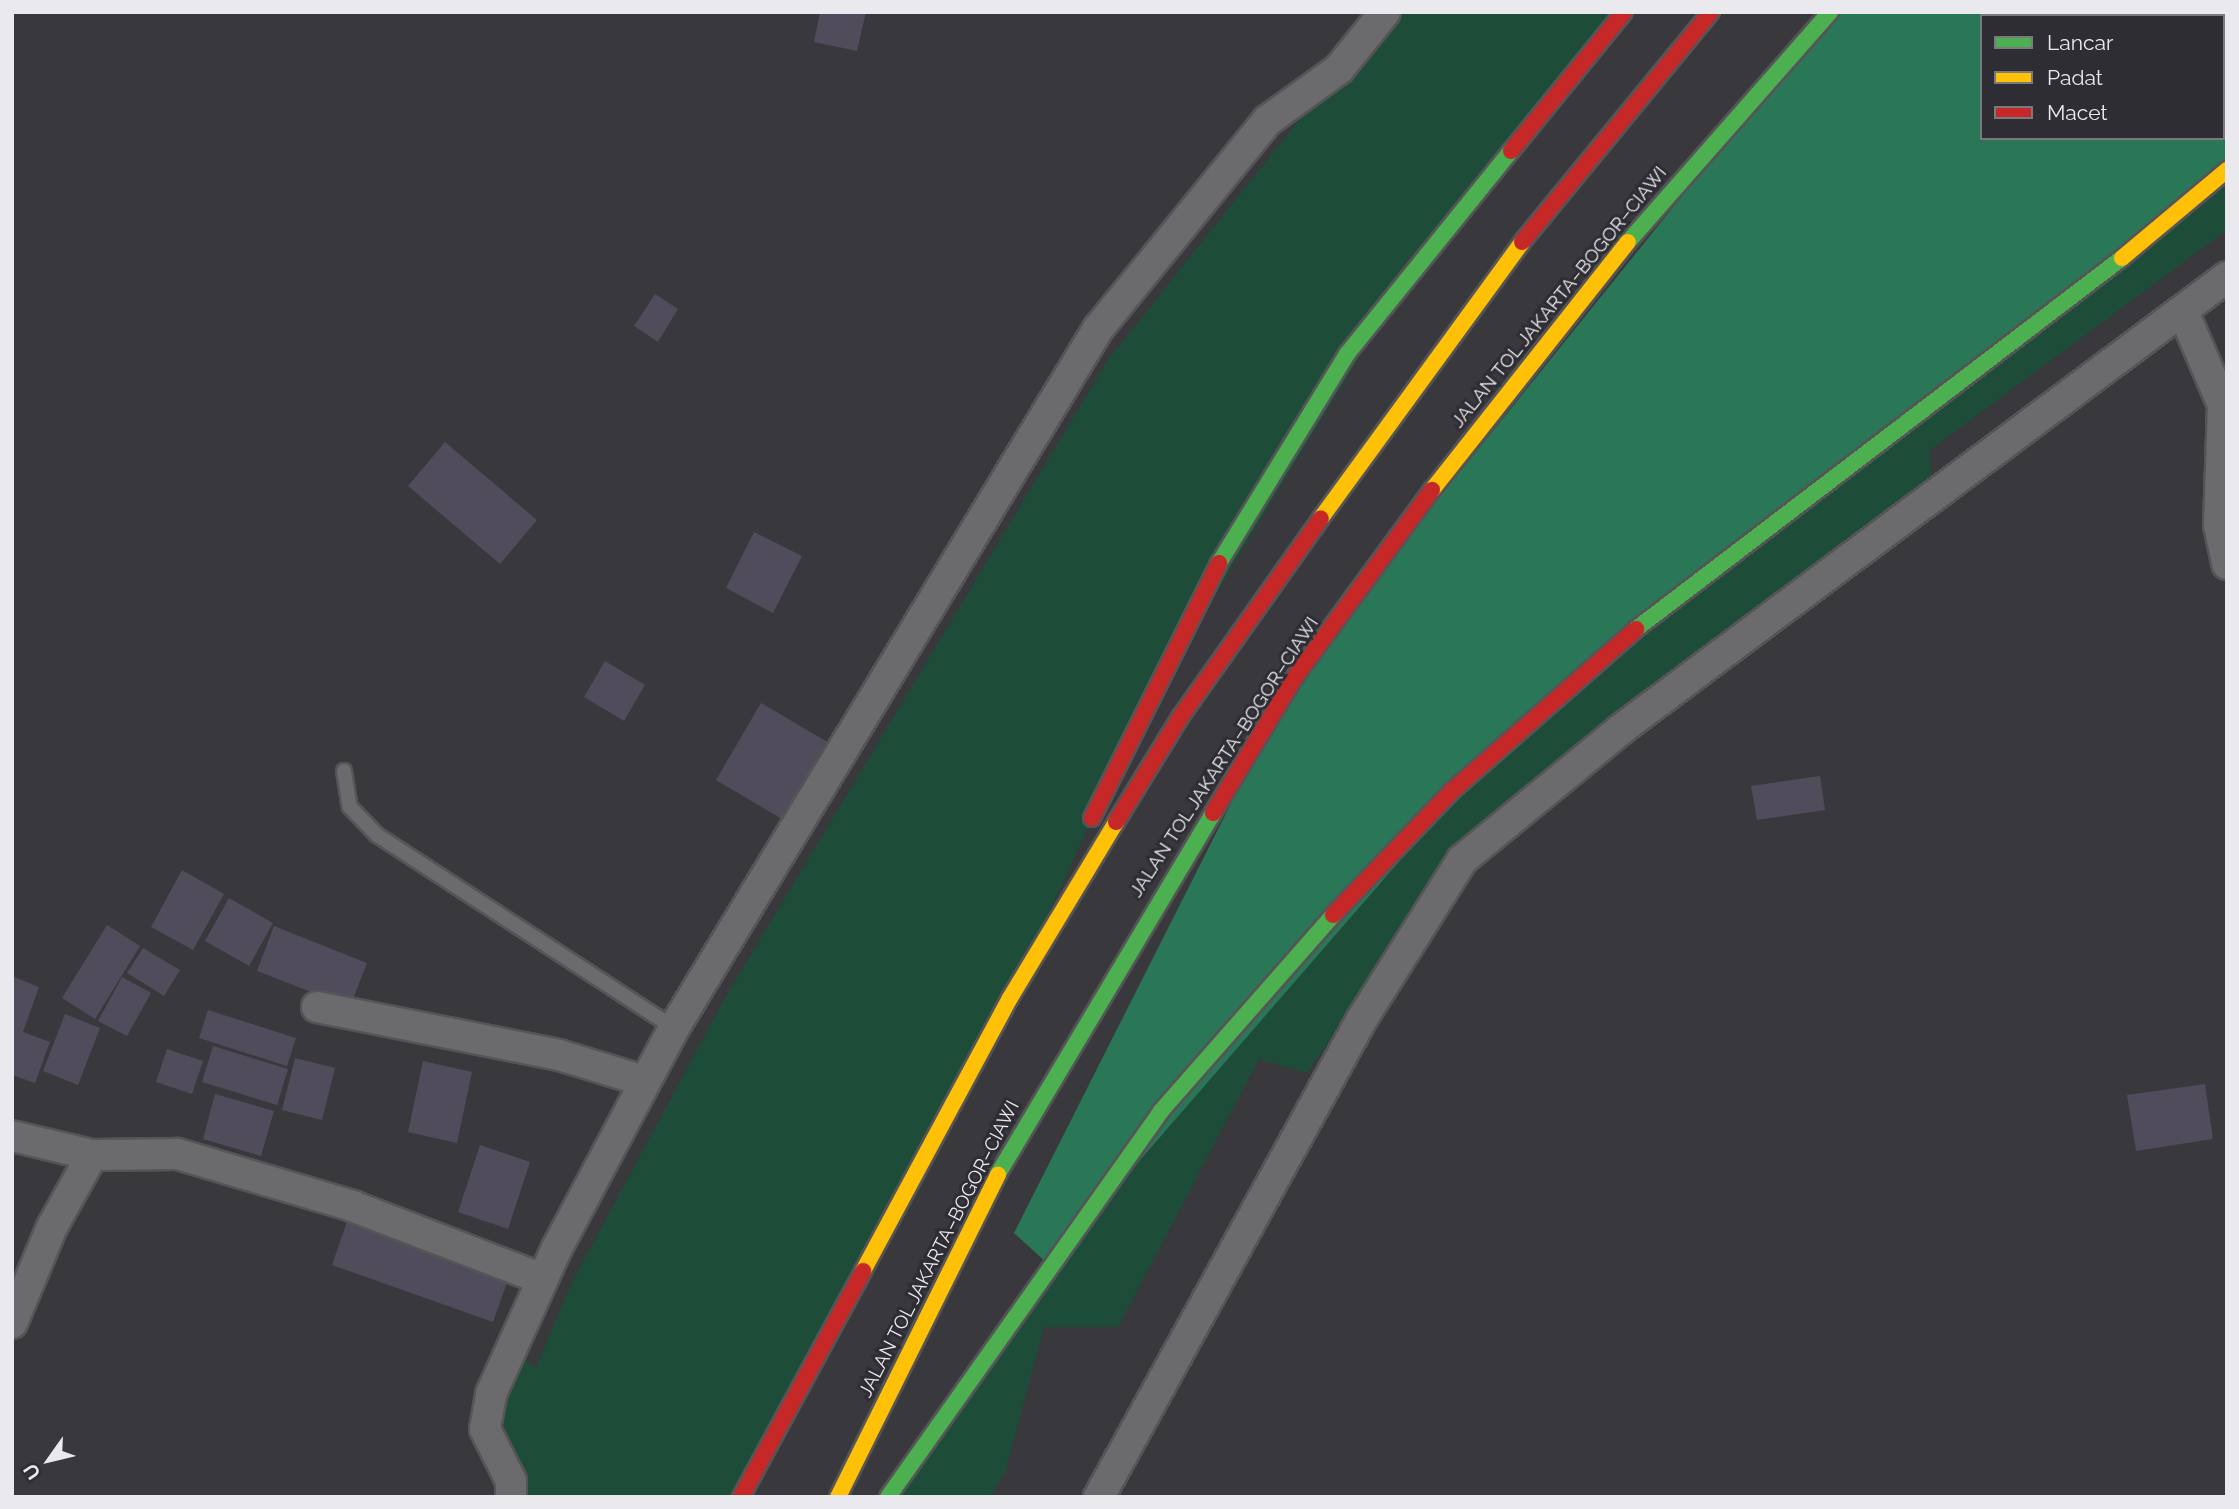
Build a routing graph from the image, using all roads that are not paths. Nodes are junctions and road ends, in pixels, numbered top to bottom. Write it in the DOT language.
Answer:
graph roads {
  1 [pos="1385,12"];
  2 [pos="1624,12"];
  3 [pos="1711,12"];
  4 [pos="1830,12"];
  5 [pos="2227,170"];
  6 [pos="2227,277"];
  7 [pos="2183,314"];
  8 [pos="2227,564"];
  9 [pos="344,771"];
  10 [pos="1010,998"];
  11 [pos="317,1007"];
  12 [pos="674,1028"];
  13 [pos="645,1081"];
  14 [pos="12,1136"];
  15 [pos="92,1155"];
  16 [pos="542,1279"];
  17 [pos="12,1323"];
  18 [pos="511,1497"];
  19 [pos="741,1497"];
  20 [pos="838,1497"];
  21 [pos="888,1497"];
  22 [pos="1099,1497"];
  1 -- 12 [label="street"];
  2 -- 10 [label="highway"];
  3 -- 10 [label="highway"];
  4 -- 20 [label="highway, JALAN TOL JAKARTA–BOGOR–CIAWI"];
  5 -- 21 [label="highway"];
  6 -- 7 [label="street"];
  7 -- 8 [label="street"];
  7 -- 22 [label="street"];
  9 -- 12 [label="lane"];
  10 -- 19 [label="highway"];
  11 -- 13 [label="street"];
  12 -- 13 [label="street"];
  13 -- 16 [label="street"];
  14 -- 15 [label="street"];
  15 -- 16 [label="street"];
  15 -- 17 [label="street"];
  16 -- 18 [label="street"];
}
